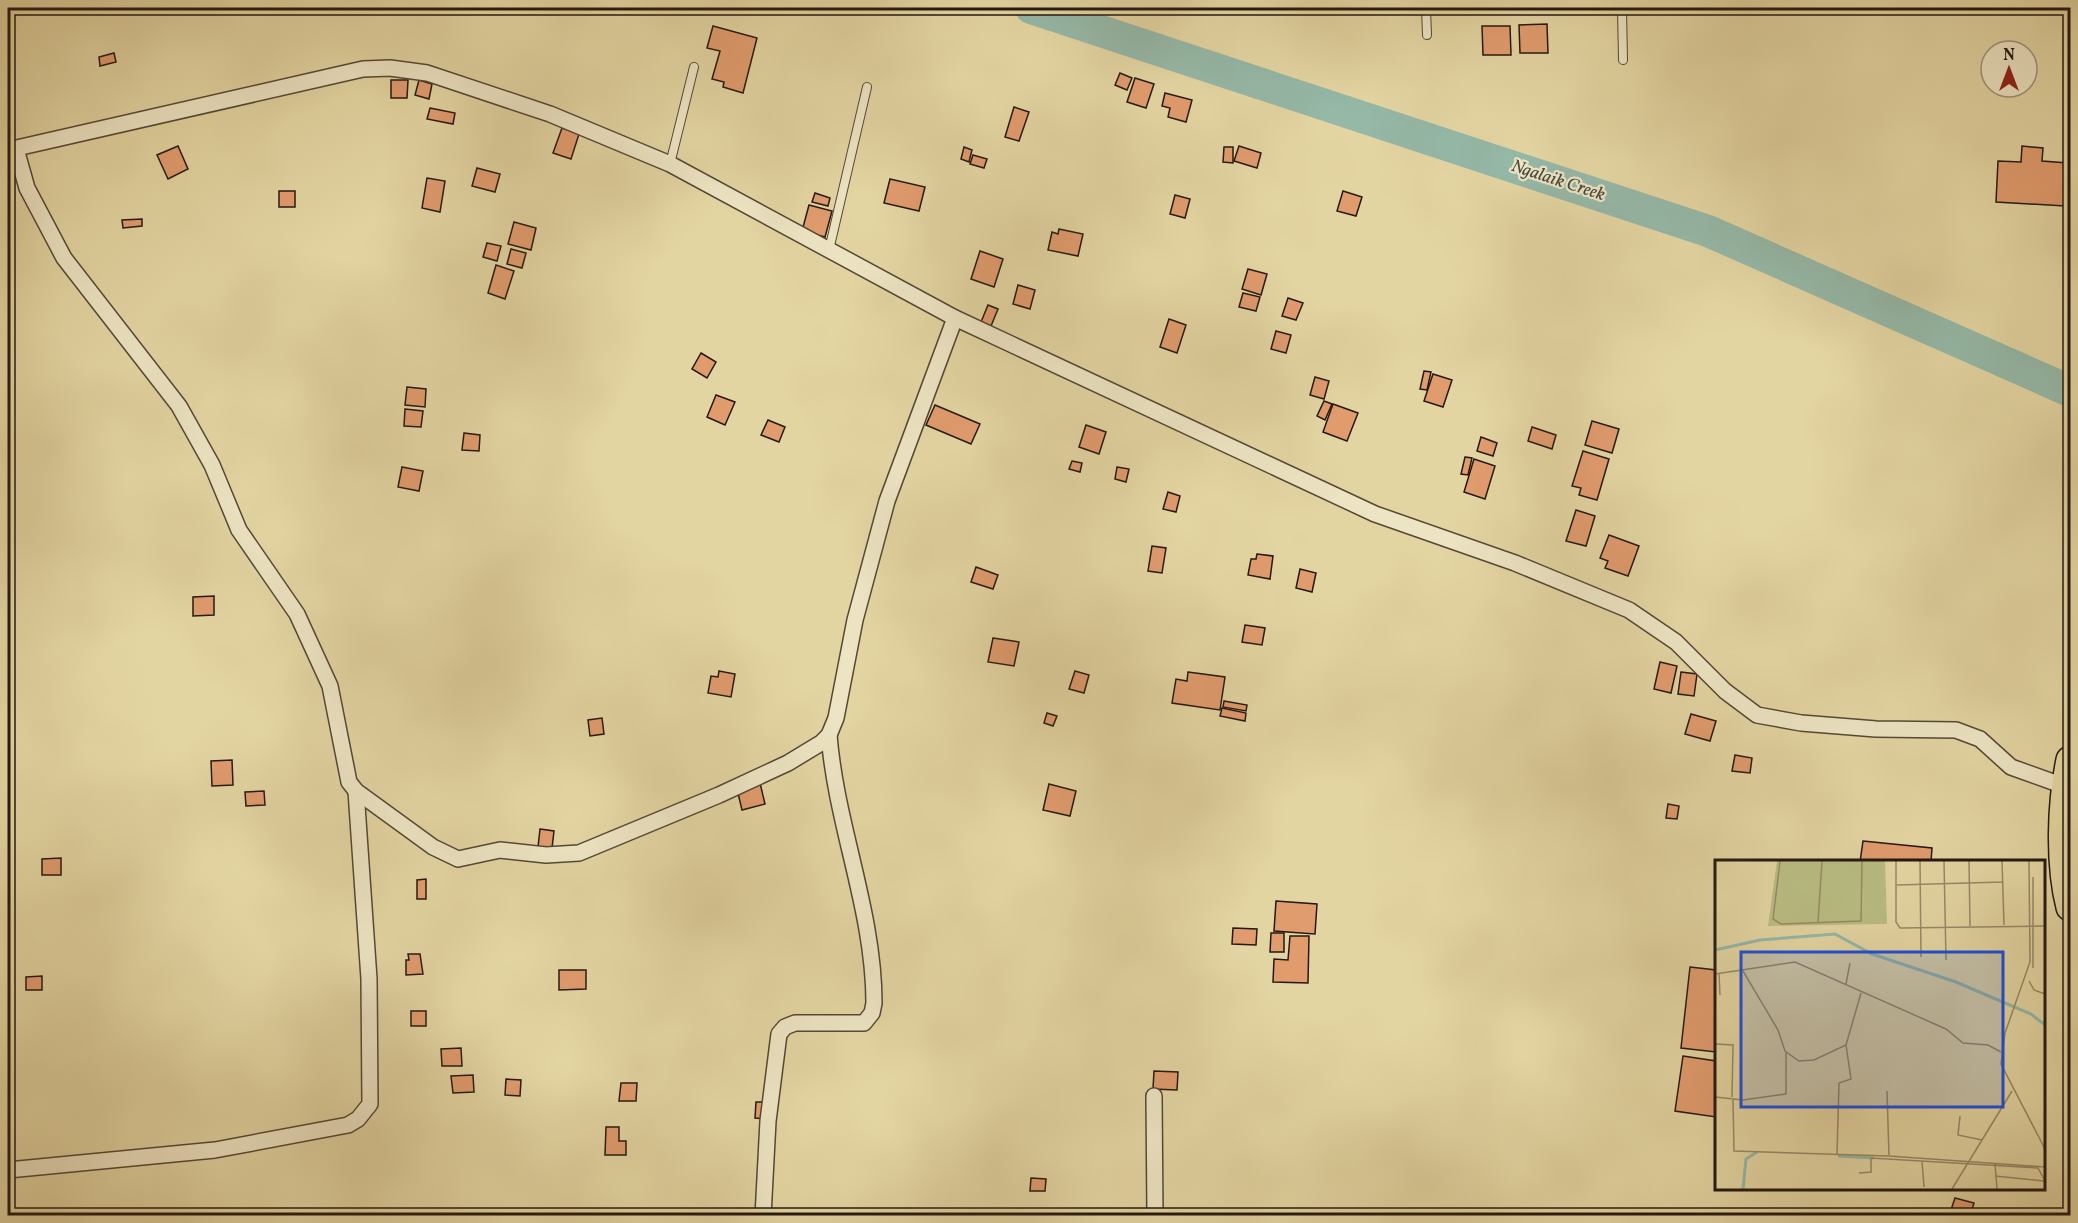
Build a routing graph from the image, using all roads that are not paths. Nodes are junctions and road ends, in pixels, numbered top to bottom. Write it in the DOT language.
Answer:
graph roads {
  1 [pos="1426,8"];
  2 [pos="1622,8"];
  3 [pos="1427,35"];
  4 [pos="1623,60"];
  5 [pos="694,67"];
  6 [pos="867,87"];
  7 [pos="12,150"];
  8 [pos="670,164"];
  9 [pos="829,250"];
  10 [pos="955,318"];
  11 [pos="829,735"];
  12 [pos="2070,760"];
  13 [pos="2064,786"];
  14 [pos="356,791"];
  15 [pos="2070,907"];
  16 [pos="1154,1096"];
  17 [pos="8,1170"];
  18 [pos="763,1215"];
  19 [pos="1155,1215"];
  1 -- 3 [label="lane"];
  2 -- 4 [label="lane"];
  5 -- 8 [label="lane"];
  6 -- 9 [label="lane"];
  7 -- 8 [label="street"];
  7 -- 14 [label="street"];
  8 -- 9 [label="street"];
  9 -- 10 [label="street"];
  10 -- 11 [label="street"];
  10 -- 13 [label="street"];
  11 -- 14 [label="street"];
  11 -- 18 [label="street"];
  12 -- 13 [label="highway"];
  13 -- 15 [label="highway"];
  14 -- 17 [label="street"];
  16 -- 19 [label="street"];
}
